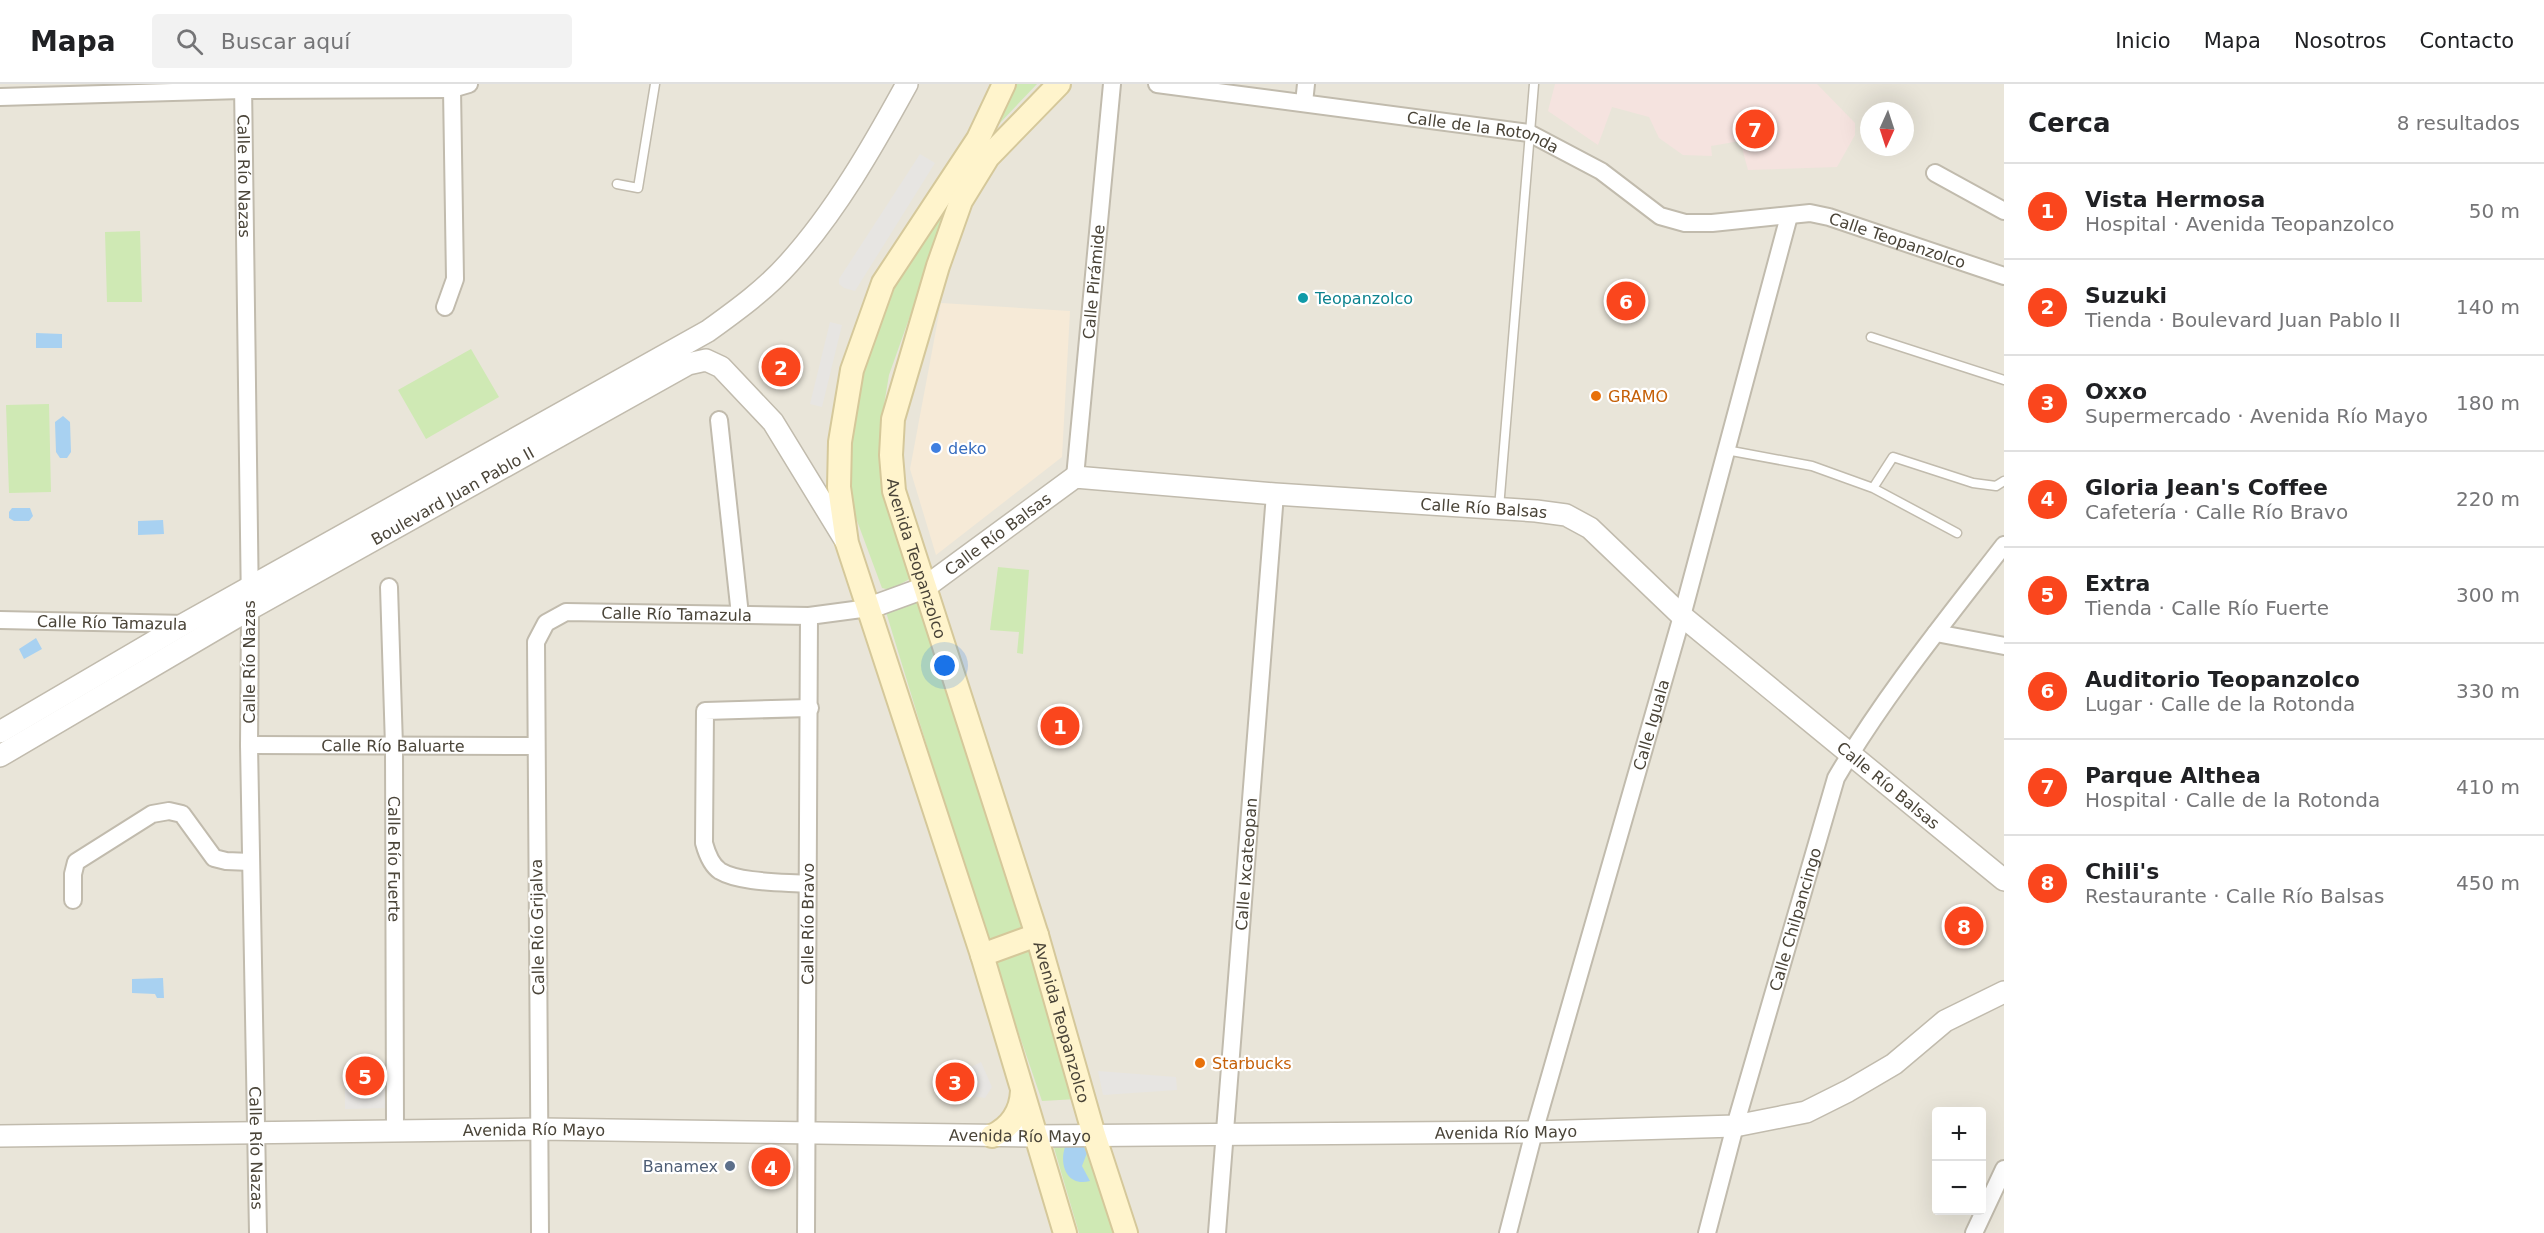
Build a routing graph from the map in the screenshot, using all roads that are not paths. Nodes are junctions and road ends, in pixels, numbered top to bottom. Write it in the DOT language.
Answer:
graph roads {
  1 [pos="469,84"];
  2 [pos="655,84"];
  3 [pos="907,84"];
  4 [pos="1004,84"];
  5 [pos="1059,84"];
  6 [pos="1112,84"];
  7 [pos="1157,84"];
  8 [pos="1306,84"];
  9 [pos="1534,84"];
  10 [pos="242,87"];
  11 [pos="452,89"];
  12 [pos="0,97"];
  13 [pos="1304,103"];
  14 [pos="1529,133"];
  15 [pos="1935,173"];
  16 [pos="617,184"];
  17 [pos="2004,211"];
  18 [pos="1789,216"];
  19 [pos="2004,276"];
  20 [pos="445,308"];
  21 [pos="1871,337"];
  22 [pos="2004,380"];
  23 [pos="719,420"];
  24 [pos="1726,450"];
  25 [pos="1076,477"];
  26 [pos="2004,481"];
  27 [pos="1873,488"];
  28 [pos="1275,494"];
  29 [pos="1498,508"];
  30 [pos="1957,533"];
  31 [pos="847,543"];
  32 [pos="2004,545"];
  33 [pos="389,587"];
  34 [pos="924,588"];
  35 [pos="250,599"];
  36 [pos="869,608"];
  37 [pos="740,615"];
  38 [pos="809,616"];
  39 [pos="1682,616"];
  40 [pos="0,620"];
  41 [pos="546,623"];
  42 [pos="184,624"];
  43 [pos="224,624"];
  44 [pos="1936,633"];
  45 [pos="2004,646"];
  46 [pos="810,708"];
  47 [pos="0,732"];
  48 [pos="249,745"];
  49 [pos="394,746"];
  50 [pos="536,746"];
  51 [pos="1851,752"];
  52 [pos="0,756"];
  53 [pos="251,862"];
  54 [pos="2004,880"];
  55 [pos="807,884"];
  56 [pos="74,900"];
  57 [pos="1036,935"];
  58 [pos="982,955"];
  59 [pos="2004,992"];
  60 [pos="1022,1089"];
  61 [pos="1735,1126"];
  62 [pos="539,1129"];
  63 [pos="395,1131"];
  64 [pos="1534,1132"];
  65 [pos="257,1133"];
  66 [pos="805,1133"];
  67 [pos="1224,1134"];
  68 [pos="1094,1135"];
  69 [pos="0,1136"];
  70 [pos="992,1136"];
  71 [pos="1036,1136"];
  72 [pos="2004,1168"];
  73 [pos="1999,1190"];
  74 [pos="258,1233"];
  75 [pos="540,1233"];
  76 [pos="806,1233"];
  77 [pos="1065,1233"];
  78 [pos="1126,1233"];
  79 [pos="1217,1233"];
  80 [pos="1508,1233"];
  81 [pos="1707,1233"];
  82 [pos="1974,1233"];
  1 -- 11 [label="street"];
  2 -- 16 [label="lane"];
  3 -- 35 [label="street, Boulevard Juan Pablo II"];
  4 -- 31 [label="main road"];
  5 -- 34 [label="main road, Avenida Teopanzolco"];
  6 -- 25 [label="street, Calle Pirámide"];
  7 -- 13 [label="street, Calle de la Rotonda"];
  8 -- 13 [label="street"];
  9 -- 14 [label="lane"];
  10 -- 11 [label="street"];
  10 -- 12 [label="street"];
  10 -- 35 [label="street, Calle Río Nazas"];
  11 -- 20 [label="street"];
  13 -- 14 [label="street, Calle de la Rotonda"];
  14 -- 18 [label="street, Calle de la Rotonda"];
  14 -- 29 [label="lane"];
  15 -- 17 [label="street"];
  18 -- 19 [label="street, Calle Teopanzolco"];
  18 -- 24 [label="street, Calle Iguala"];
  21 -- 22 [label="lane"];
  23 -- 37 [label="street"];
  24 -- 27 [label="lane"];
  24 -- 39 [label="street, Calle Iguala"];
  25 -- 28 [label="street, Calle Río Balsas"];
  25 -- 34 [label="street, Calle Río Balsas"];
  26 -- 27 [label="lane"];
  27 -- 30 [label="lane"];
  28 -- 29 [label="street, Calle Río Balsas"];
  28 -- 67 [label="street, Calle Ixcateopan"];
  29 -- 39 [label="street, Calle Río Balsas"];
  31 -- 35 [label="street, Boulevard Juan Pablo II"];
  31 -- 36 [label="main road"];
  32 -- 44 [label="street, Calle Chilpancingo"];
  33 -- 49 [label="street, Calle Río Fuerte"];
  34 -- 36 [label="street, Calle Río Balsas"];
  34 -- 57 [label="main road, Avenida Teopanzolco"];
  35 -- 42 [label="street, Boulevard Juan Pablo II"];
  35 -- 43 [label="street, Boulevard Juan Pablo II"];
  35 -- 48 [label="street, Calle Río Nazas"];
  36 -- 38 [label="street, Calle Río Tamazula"];
  36 -- 58 [label="main road"];
  37 -- 38 [label="street, Calle Río Tamazula"];
  37 -- 41 [label="street, Calle Río Tamazula"];
  38 -- 46 [label="street, Calle Río Bravo"];
  39 -- 51 [label="street, Calle Río Balsas"];
  39 -- 64 [label="street, Calle Iguala"];
  40 -- 42 [label="street, Calle Río Tamazula"];
  41 -- 50 [label="street, Calle Río Grijalva"];
  42 -- 43 [label="street, Calle Río Tamazula"];
  42 -- 47 [label="street, Boulevard Juan Pablo II"];
  43 -- 52 [label="street, Boulevard Juan Pablo II"];
  44 -- 45 [label="street"];
  44 -- 51 [label="street, Calle Chilpancingo"];
  46 -- 55 [label="street, Calle Río Bravo"];
  46 -- 55 [label="street"];
  48 -- 49 [label="street, Calle Río Baluarte"];
  48 -- 53 [label="street, Calle Río Nazas"];
  49 -- 50 [label="street, Calle Río Baluarte"];
  49 -- 63 [label="street, Calle Río Fuerte"];
  50 -- 62 [label="street, Calle Río Grijalva"];
  51 -- 54 [label="street, Calle Río Balsas"];
  51 -- 61 [label="street, Calle Chilpancingo"];
  53 -- 56 [label="street"];
  53 -- 65 [label="street, Calle Río Nazas"];
  55 -- 66 [label="street, Calle Río Bravo"];
  57 -- 58 [label="main road"];
  57 -- 68 [label="main road, Avenida Teopanzolco"];
  58 -- 60 [label="main road"];
  59 -- 61 [label="street, Avenida Río Mayo"];
  60 -- 70 [label="main road"];
  60 -- 71 [label="main road"];
  61 -- 64 [label="street, Avenida Río Mayo"];
  61 -- 81 [label="street, Calle Chilpancingo"];
  62 -- 63 [label="street, Avenida Río Mayo"];
  62 -- 66 [label="street, Avenida Río Mayo"];
  62 -- 75 [label="street, Calle Río Grijalva"];
  63 -- 65 [label="street, Avenida Río Mayo"];
  64 -- 67 [label="street, Avenida Río Mayo"];
  64 -- 80 [label="street, Calle Iguala"];
  65 -- 69 [label="street, Avenida Río Mayo"];
  65 -- 74 [label="street, Calle Río Nazas"];
  66 -- 70 [label="street, Avenida Río Mayo"];
  66 -- 76 [label="street, Calle Río Bravo"];
  67 -- 68 [label="street, Avenida Río Mayo"];
  67 -- 79 [label="street, Calle Ixcateopan"];
  68 -- 71 [label="street, Avenida Río Mayo"];
  68 -- 78 [label="main road, Avenida Teopanzolco"];
  70 -- 71 [label="street, Avenida Río Mayo"];
  71 -- 77 [label="main road"];
  72 -- 73 [label="street"];
  73 -- 82 [label="street"];
}
